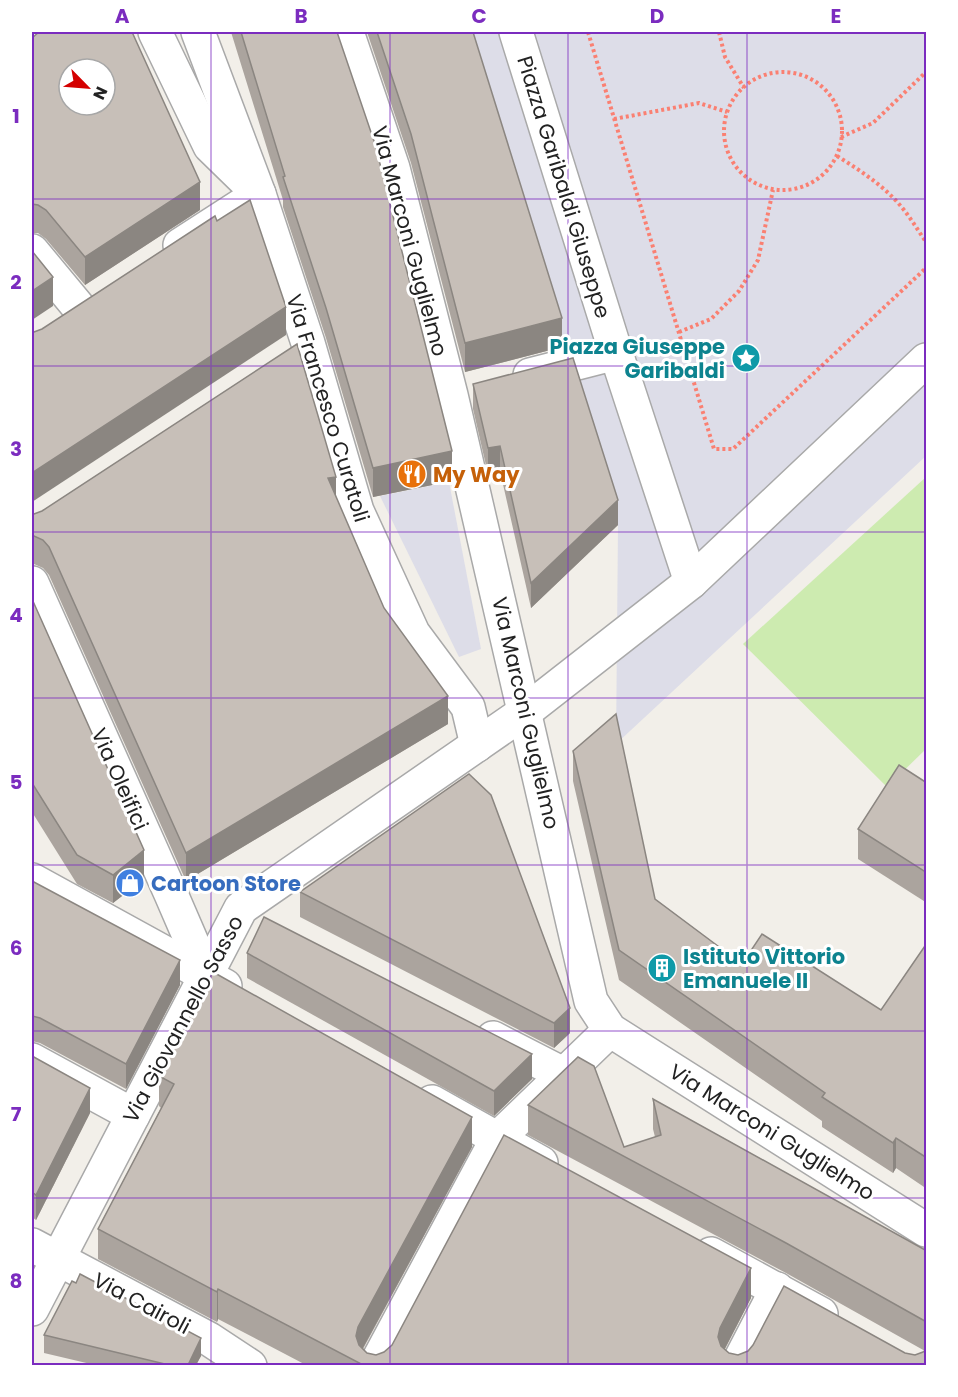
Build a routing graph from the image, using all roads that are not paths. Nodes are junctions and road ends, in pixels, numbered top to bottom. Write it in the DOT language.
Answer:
graph roads {
  1 [pos="155,32"];
  2 [pos="198,32"];
  3 [pos="347,32"];
  4 [pos="516,32"];
  5 [pos="259,194"];
  6 [pos="32,251"];
  7 [pos="160,258"];
  8 [pos="51,329"];
  9 [pos="308,343"];
  10 [pos="616,352"];
  11 [pos="927,360"];
  12 [pos="278,362"];
  13 [pos="452,395"];
  14 [pos="691,582"];
  15 [pos="32,584"];
  16 [pos="468,707"];
  17 [pos="526,711"];
  18 [pos="477,745"];
  19 [pos="32,880"];
  20 [pos="242,908"];
  21 [pos="273,924"];
  22 [pos="206,975"];
  23 [pos="247,998"];
  24 [pos="470,1026"];
  25 [pos="610,1030"];
  26 [pos="32,1060"];
  27 [pos="563,1074"];
  28 [pos="403,1086"];
  29 [pos="134,1115"];
  30 [pos="497,1139"];
  31 [pos="570,1178"];
  32 [pos="927,1230"];
  33 [pos="684,1239"];
  34 [pos="44,1252"];
  35 [pos="777,1289"];
  36 [pos="32,1309"];
  37 [pos="846,1327"];
  38 [pos="250,1365"];
  39 [pos="375,1365"];
  40 [pos="737,1365"];
  1 -- 5 [label="street, Via Francesco Curatoli"];
  2 -- 5 [label="street, Via Francesco Curatoli"];
  3 -- 13 [label="street, Via Marconi Guglielmo"];
  4 -- 10 [label="street, Piazza Garibaldi Giuseppe"];
  5 -- 7 [label="street"];
  5 -- 9 [label="street, Via Francesco Curatoli"];
  6 -- 8 [label="street"];
  9 -- 12 [label="street"];
  9 -- 16 [label="street, Via Francesco Curatoli"];
  10 -- 13 [label="street"];
  10 -- 14 [label="street, Piazza Garibaldi Giuseppe"];
  11 -- 14 [label="street"];
  13 -- 17 [label="street, Via Marconi Guglielmo"];
  14 -- 17 [label="street"];
  15 -- 22 [label="street, Via Oleifici"];
  16 -- 17 [label="street"];
  16 -- 18 [label="street"];
  17 -- 18 [label="street, Via Giovannello Sasso"];
  17 -- 25 [label="street, Via Marconi Guglielmo"];
  18 -- 20 [label="street, Via Giovannello Sasso"];
  19 -- 22 [label="street"];
  20 -- 21 [label="street"];
  20 -- 22 [label="street, Via Giovannello Sasso"];
  22 -- 23 [label="street"];
  22 -- 29 [label="street, Via Giovannello Sasso"];
  24 -- 27 [label="street"];
  25 -- 27 [label="street"];
  25 -- 32 [label="street, Via Marconi Guglielmo"];
  26 -- 29 [label="street"];
  27 -- 30 [label="street"];
  28 -- 30 [label="street"];
  29 -- 34 [label="street, Via Giovannello Sasso"];
  30 -- 31 [label="street"];
  30 -- 39 [label="street"];
  33 -- 35 [label="street"];
  34 -- 36 [label="street, Via Giovannello Sasso"];
  34 -- 38 [label="street, Via Cairoli"];
  35 -- 37 [label="street"];
  35 -- 40 [label="street"];
}
